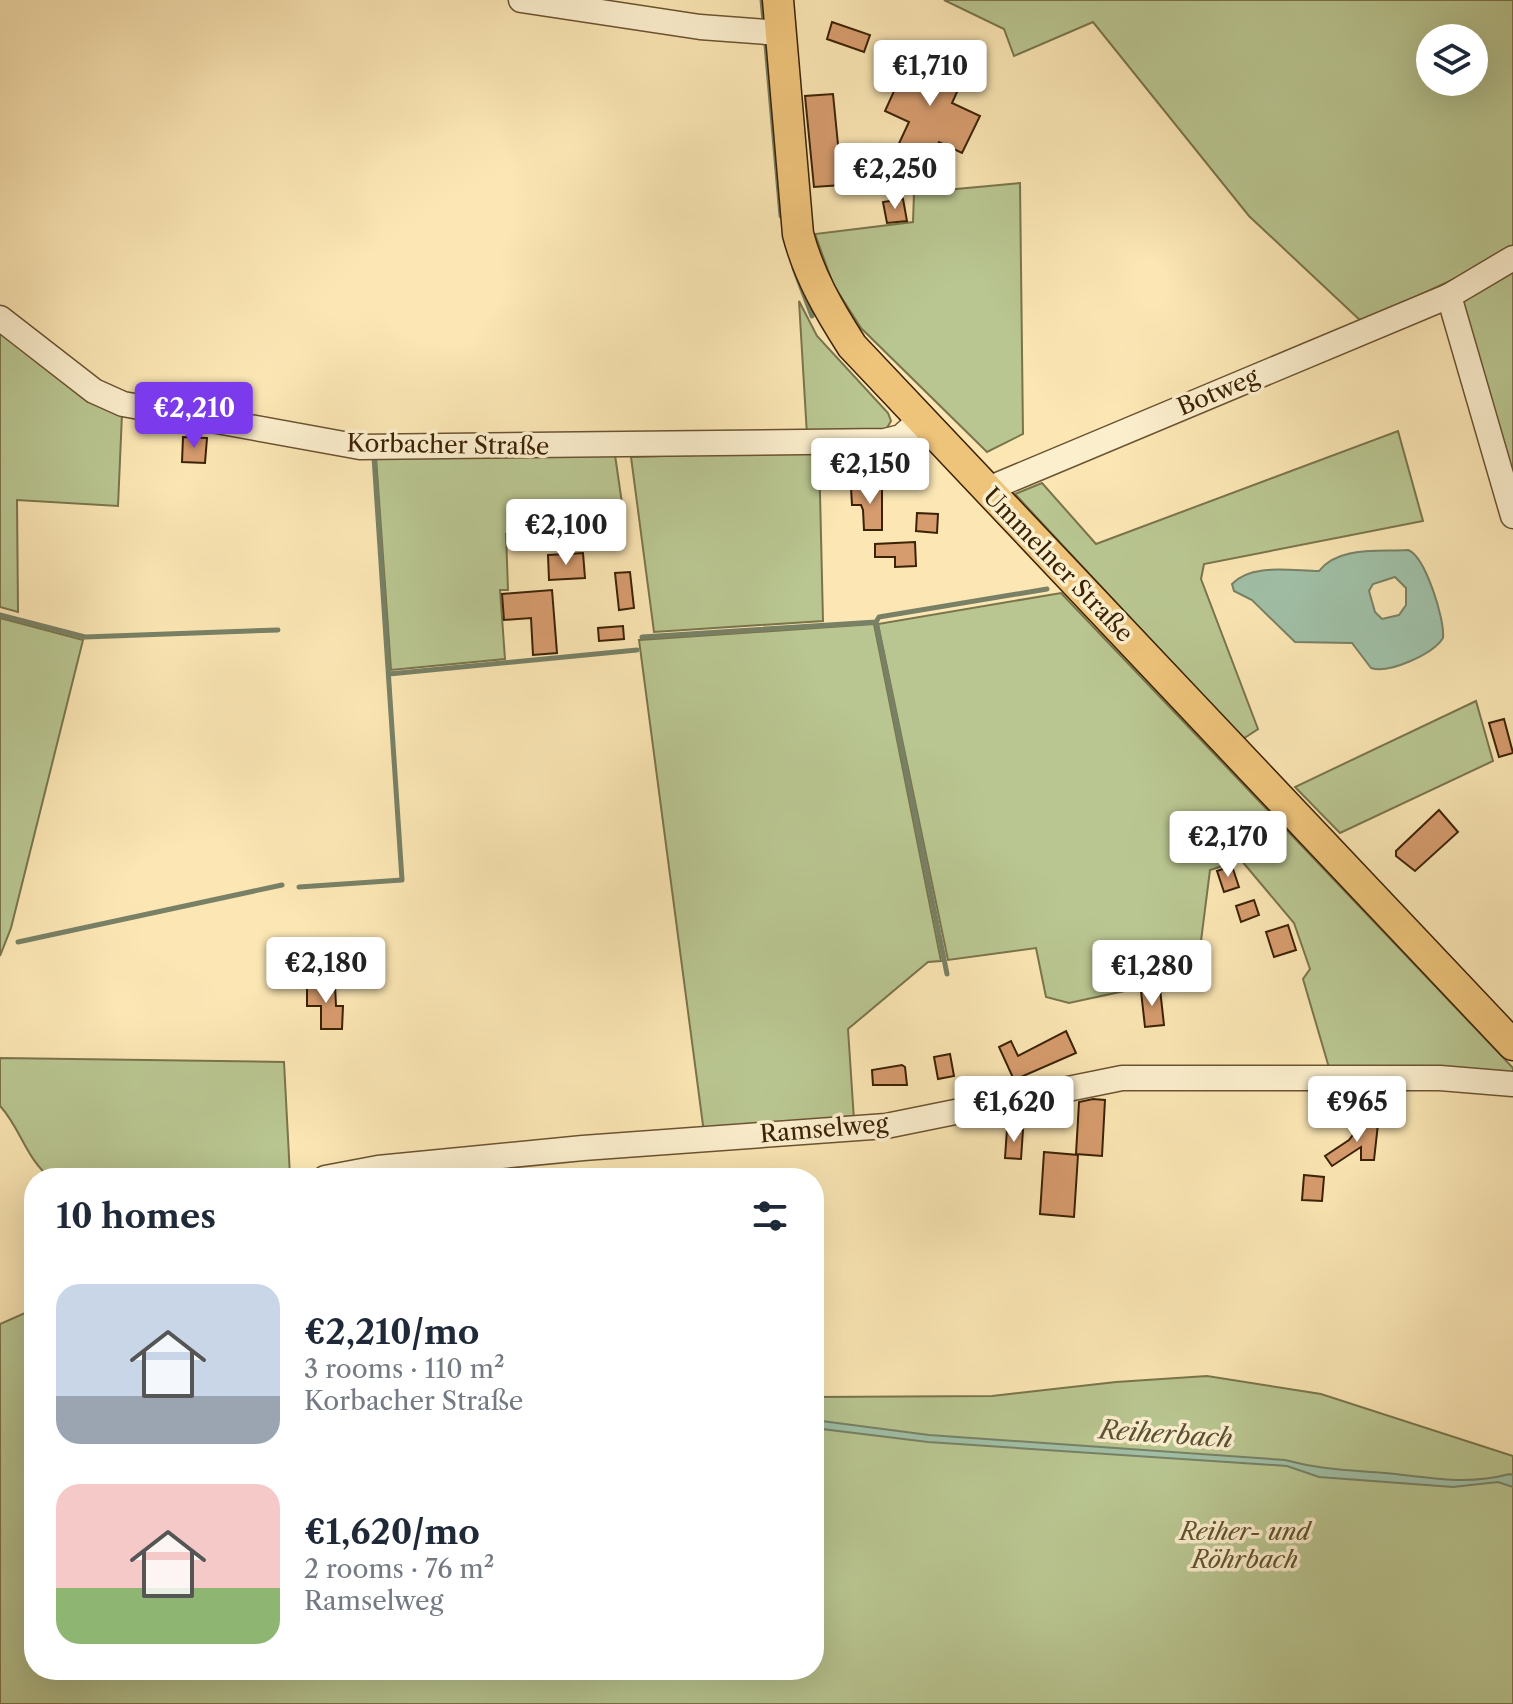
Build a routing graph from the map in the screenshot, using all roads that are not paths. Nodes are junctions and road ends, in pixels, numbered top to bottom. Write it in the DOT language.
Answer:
graph roads {
  1 [pos="521,0"];
  2 [pos="778,0"];
  3 [pos="780,33"];
  4 [pos="1513,258"];
  5 [pos="1449,296"];
  6 [pos="0,318"];
  7 [pos="920,420"];
  8 [pos="990,492"];
  9 [pos="1513,516"];
  10 [pos="1513,1045"];
  11 [pos="1513,1084"];
  12 [pos="378,1168"];
  1 -- 3 [label="street"];
  2 -- 3 [label="main road, Ummelner Straße"];
  3 -- 7 [label="main road, Ummelner Straße"];
  4 -- 5 [label="street, Botweg"];
  5 -- 8 [label="street, Botweg"];
  5 -- 9 [label="street"];
  6 -- 7 [label="street, Korbacher Straße"];
  7 -- 8 [label="main road, Ummelner Straße"];
  8 -- 10 [label="main road, Ummelner Straße"];
  11 -- 12 [label="street, Ramselweg"];
}
